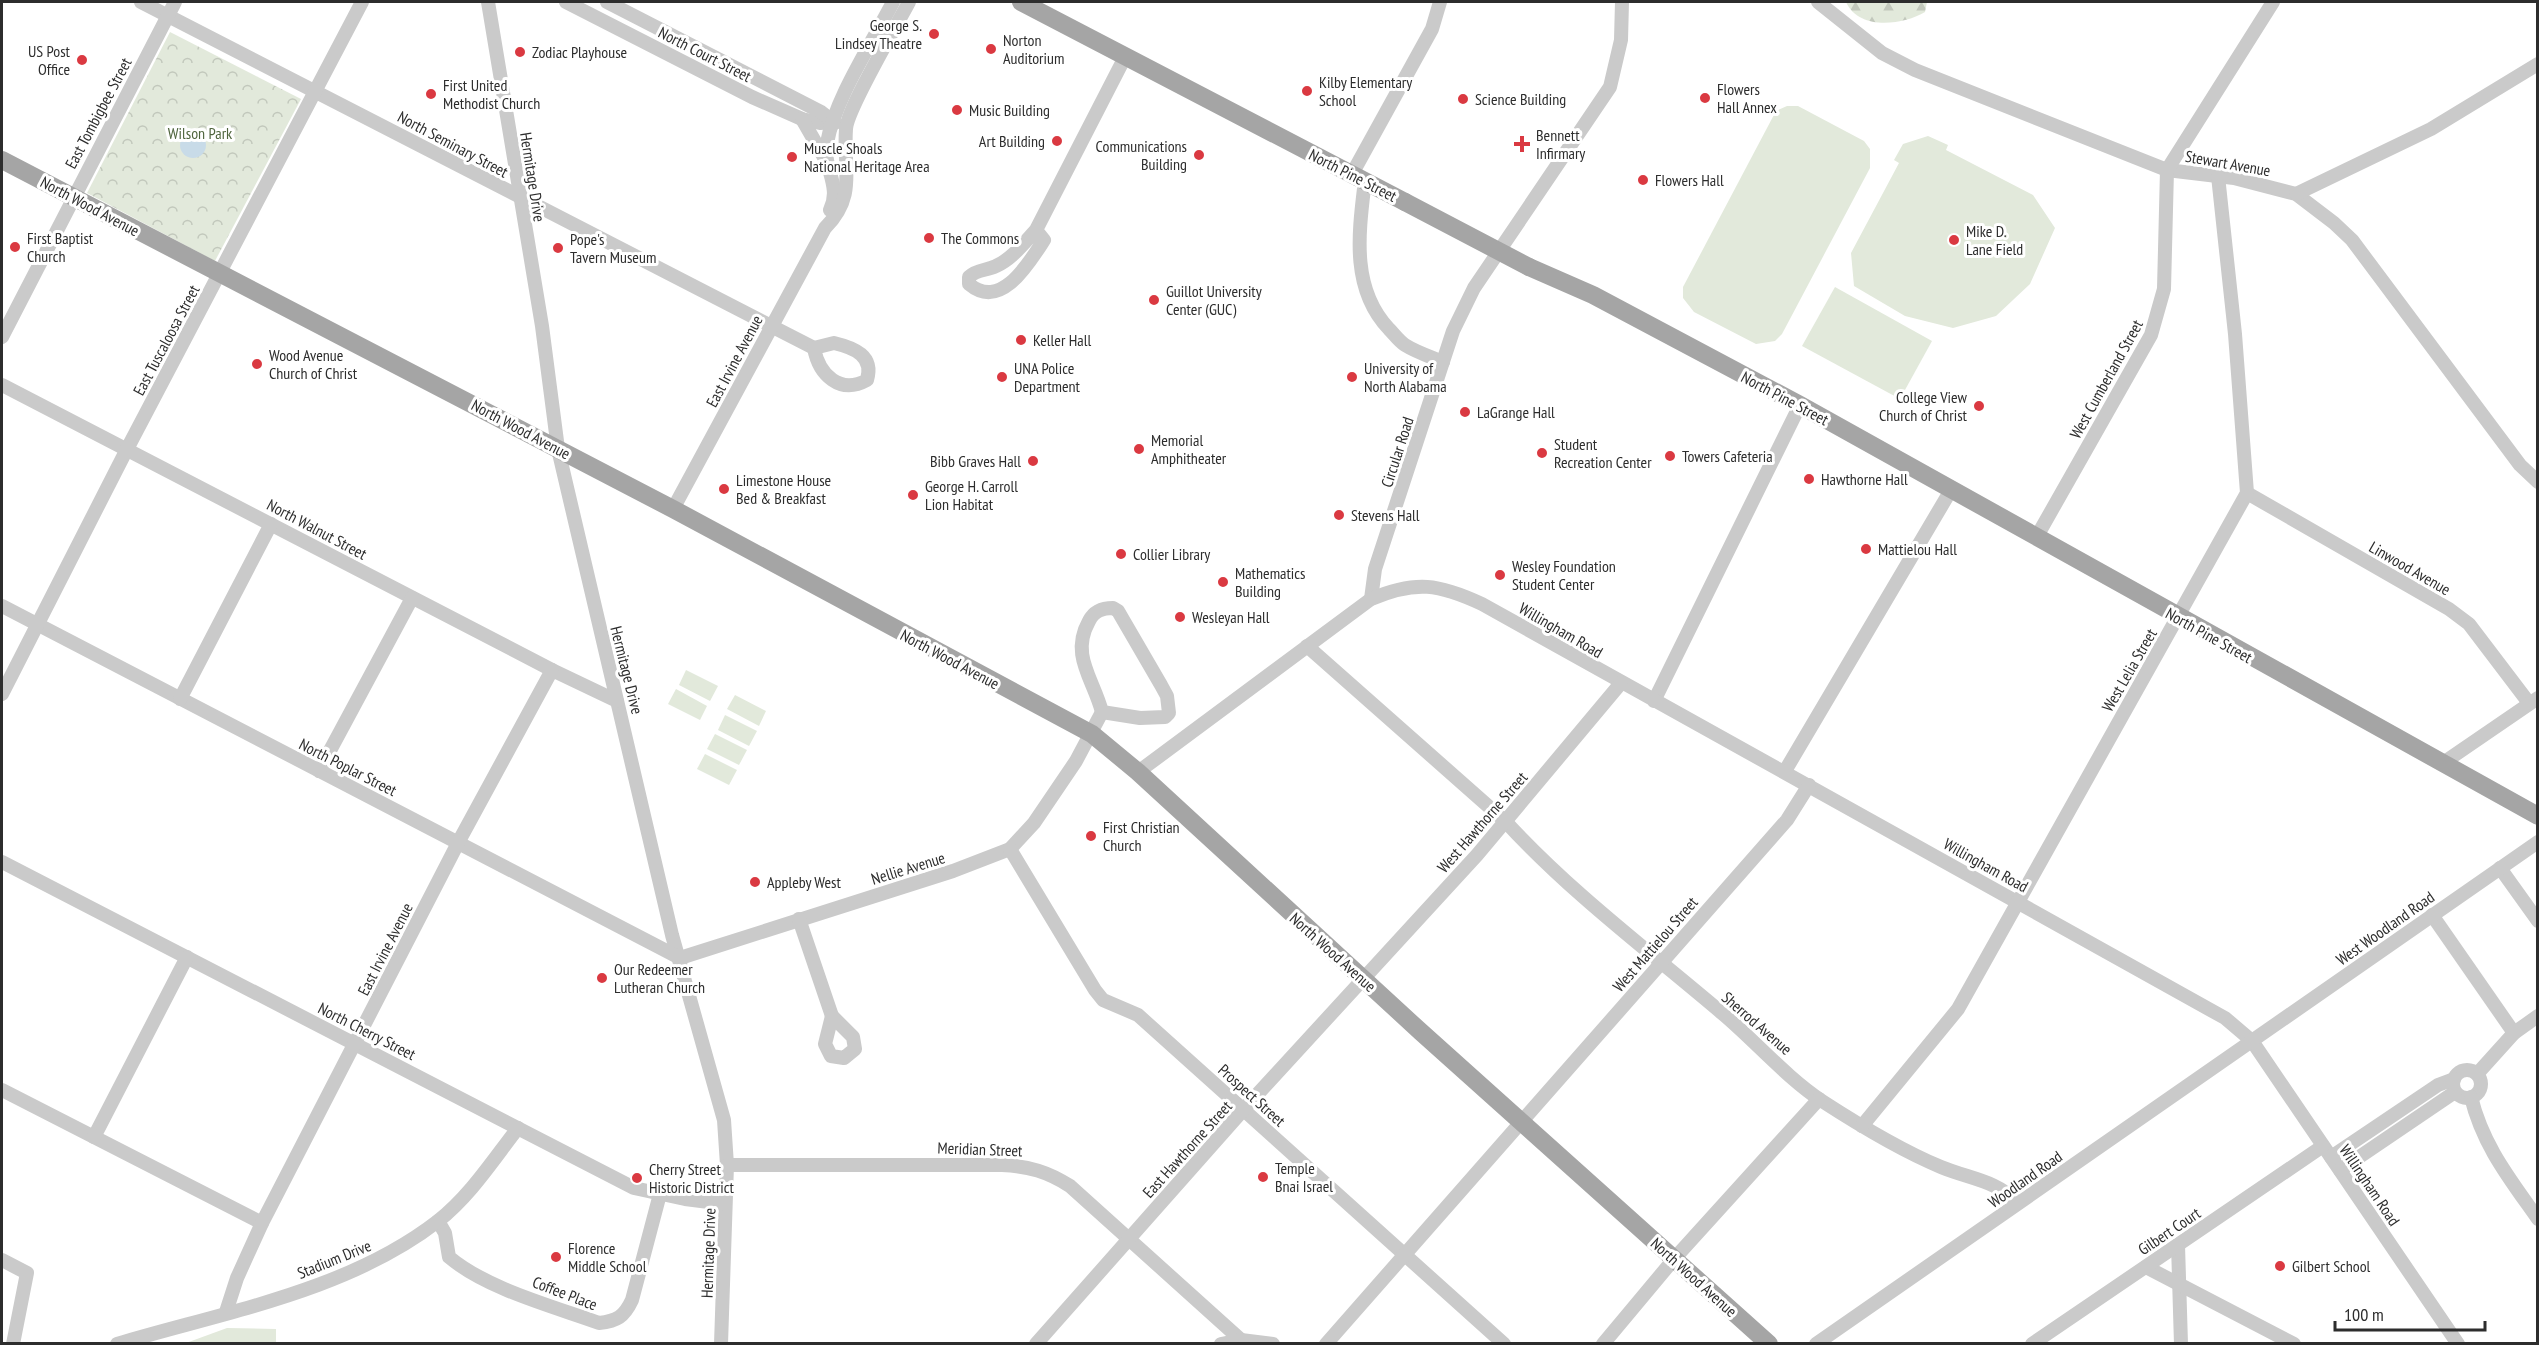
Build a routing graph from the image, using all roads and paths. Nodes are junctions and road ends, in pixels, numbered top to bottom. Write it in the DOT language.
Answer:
graph roads {
  1 [pos="141,2"];
  2 [pos="175,2"];
  3 [pos="362,2"];
  4 [pos="488,2"];
  5 [pos="566,2"];
  6 [pos="607,2"];
  7 [pos="893,2"];
  8 [pos="909,2"];
  9 [pos="1440,2"];
  10 [pos="1622,2"];
  11 [pos="1818,2"];
  12 [pos="2273,2"];
  13 [pos="1032,4"];
  14 [pos="168,15"];
  15 [pos="1125,57"];
  16 [pos="2538,64"];
  17 [pos="759,80"];
  18 [pos="316,91"];
  19 [pos="752,97"];
  20 [pos="802,119"];
  21 [pos="839,124"];
  22 [pos="2,160"];
  23 [pos="828,163"];
  24 [pos="2167,170"];
  25 [pos="2218,176"];
  26 [pos="1358,177"];
  27 [pos="2296,194"];
  28 [pos="73,197"];
  29 [pos="520,198"];
  30 [pos="825,228"];
  31 [pos="1040,235"];
  32 [pos="219,274"];
  33 [pos="771,327"];
  34 [pos="2,337"];
  35 [pos="814,348"];
  36 [pos="1443,362"];
  37 [pos="2,385"];
  38 [pos="1800,405"];
  39 [pos="558,449"];
  40 [pos="126,451"];
  41 [pos="2538,482"];
  42 [pos="1952,490"];
  43 [pos="2247,493"];
  44 [pos="673,509"];
  45 [pos="272,524"];
  46 [pos="2036,538"];
  47 [pos="412,598"];
  48 [pos="1371,599"];
  49 [pos="2,606"];
  50 [pos="2178,618"];
  51 [pos="38,623"];
  52 [pos="1307,646"];
  53 [pos="552,670"];
  54 [pos="1621,683"];
  55 [pos="2,694"];
  56 [pos="180,699"];
  57 [pos="617,701"];
  58 [pos="1654,701"];
  59 [pos="2533,701"];
  60 [pos="1102,712"];
  61 [pos="1092,734"];
  62 [pos="2444,763"];
  63 [pos="319,771"];
  64 [pos="1785,771"];
  65 [pos="1138,772"];
  66 [pos="1809,785"];
  67 [pos="2538,816"];
  68 [pos="1505,821"];
  69 [pos="459,841"];
  70 [pos="2538,842"];
  71 [pos="1010,849"];
  72 [pos="2,862"];
  73 [pos="2500,868"];
  74 [pos="2019,902"];
  75 [pos="2432,915"];
  76 [pos="799,919"];
  77 [pos="2538,921"];
  78 [pos="187,957"];
  79 [pos="680,958"];
  80 [pos="1662,962"];
  81 [pos="1364,979"];
  82 [pos="832,1016"];
  83 [pos="2538,1016"];
  84 [pos="2514,1034"];
  85 [pos="2252,1041"];
  86 [pos="355,1044"];
  87 [pos="2477,1074"];
  88 [pos="2455,1085"];
  89 [pos="2,1090"];
  90 [pos="2471,1097"];
  91 [pos="1819,1099"];
  92 [pos="1244,1110"];
  93 [pos="2388,1119"];
  94 [pos="1522,1122"];
  95 [pos="1862,1126"];
  96 [pos="518,1128"];
  97 [pos="2397,1131"];
  98 [pos="94,1137"];
  99 [pos="2327,1152"];
  100 [pos="727,1165"];
  101 [pos="2340,1170"];
  102 [pos="660,1194"];
  103 [pos="2018,1203"];
  104 [pos="725,1204"];
  105 [pos="2538,1219"];
  106 [pos="438,1221"];
  107 [pos="262,1223"];
  108 [pos="1128,1239"];
  109 [pos="2178,1245"];
  110 [pos="1405,1254"];
  111 [pos="1674,1259"];
  112 [pos="2,1260"];
  113 [pos="2146,1267"];
  114 [pos="2181,1286"];
  115 [pos="226,1312"];
  116 [pos="1241,1340"];
  117 [pos="13,1344"];
  118 [pos="117,1344"];
  119 [pos="721,1344"];
  120 [pos="1036,1344"];
  121 [pos="1221,1344"];
  122 [pos="1273,1344"];
  123 [pos="1326,1344"];
  124 [pos="1504,1344"];
  125 [pos="1604,1344"];
  126 [pos="1769,1344"];
  127 [pos="1816,1344"];
  128 [pos="2032,1344"];
  129 [pos="2181,1344"];
  130 [pos="2294,1344"];
  131 [pos="2458,1344"];
  1 -- 14 [label="street, North Seminary Street"];
  2 -- 14 [label="street, East Tombigbee Street"];
  3 -- 18 [label="street, East Tuscaloosa Street"];
  4 -- 29 [label="street, Hermitage Drive"];
  5 -- 19 [label="street, North Court Street"];
  6 -- 17 [label="street, North Court Street"];
  7 -- 21 [label="street, East Irvine Avenue"];
  8 -- 21 [label="street, East Irvine Avenue"];
  9 -- 26 [label="street"];
  10 -- 36 [label="street, Circular Road"];
  11 -- 24 [label="street, Stewart Avenue"];
  12 -- 24 [label="street"];
  13 -- 15 [label="main road, North Pine Street"];
  14 -- 18 [label="street, North Seminary Street"];
  14 -- 28 [label="street, East Tombigbee Street"];
  15 -- 26 [label="main road, North Pine Street"];
  15 -- 31 [label="street"];
  16 -- 27 [label="street"];
  17 -- 19 [label="street"];
  17 -- 21 [label="street, North Court Street"];
  18 -- 29 [label="street, North Seminary Street"];
  18 -- 32 [label="street, East Tuscaloosa Street"];
  19 -- 20 [label="street, North Court Street"];
  20 -- 21 [label="street, North Court Street"];
  20 -- 23 [label="street"];
  21 -- 23 [label="street, East Irvine Avenue"];
  21 -- 30 [label="street, East Irvine Avenue"];
  22 -- 28 [label="main road, North Wood Avenue"];
  23 -- 30 [label="street, East Irvine Avenue"];
  24 -- 25 [label="street, Stewart Avenue"];
  24 -- 46 [label="street, West Cumberland Street"];
  25 -- 27 [label="street, Stewart Avenue"];
  25 -- 43 [label="street"];
  26 -- 36 [label="street"];
  26 -- 38 [label="main road, North Pine Street, bridge"];
  27 -- 41 [label="street, Stewart Avenue"];
  28 -- 32 [label="main road, North Wood Avenue"];
  28 -- 34 [label="street, East Tombigbee Street"];
  29 -- 33 [label="street, North Seminary Street"];
  29 -- 39 [label="street, Hermitage Drive"];
  30 -- 33 [label="street, East Irvine Avenue"];
  31 -- 31 [label="street"];
  32 -- 39 [label="main road, North Wood Avenue"];
  32 -- 40 [label="street, East Tuscaloosa Street"];
  33 -- 35 [label="street, North Seminary Street"];
  33 -- 44 [label="street, East Irvine Avenue"];
  36 -- 48 [label="street, Circular Road"];
  37 -- 40 [label="street, North Walnut Street"];
  38 -- 42 [label="main road, North Pine Street"];
  38 -- 58 [label="street"];
  39 -- 44 [label="main road, North Wood Avenue"];
  39 -- 57 [label="street, Hermitage Drive"];
  40 -- 45 [label="street, North Walnut Street"];
  40 -- 51 [label="street, East Tuscaloosa Street"];
  42 -- 46 [label="main road, North Pine Street"];
  42 -- 64 [label="street"];
  43 -- 50 [label="street, West Lelia Street"];
  43 -- 59 [label="street, Linwood Avenue"];
  44 -- 61 [label="main road, North Wood Avenue"];
  45 -- 47 [label="street, North Walnut Street"];
  45 -- 56 [label="street"];
  46 -- 50 [label="main road, North Pine Street"];
  47 -- 53 [label="street, North Walnut Street"];
  47 -- 63 [label="street"];
  48 -- 52 [label="street"];
  48 -- 54 [label="street, Willingham Road"];
  49 -- 51 [label="street, North Poplar Street"];
  50 -- 62 [label="main road, North Pine Street"];
  50 -- 74 [label="street, West Lelia Street"];
  51 -- 55 [label="street, East Tuscaloosa Street"];
  51 -- 56 [label="street, North Poplar Street"];
  52 -- 65 [label="street"];
  52 -- 68 [label="street, Sherrod Avenue"];
  53 -- 57 [label="street, North Walnut Street"];
  53 -- 69 [label="street, East Irvine Avenue"];
  54 -- 58 [label="street, Willingham Road"];
  54 -- 68 [label="street, West Hawthorne Street"];
  56 -- 63 [label="street, North Poplar Street"];
  57 -- 79 [label="street, Hermitage Drive"];
  58 -- 64 [label="street, Willingham Road"];
  59 -- 62 [label="street"];
  60 -- 60 [label="street"];
  60 -- 61 [label="street, Nellie Avenue"];
  61 -- 65 [label="main road, North Wood Avenue"];
  61 -- 71 [label="street, Nellie Avenue"];
  62 -- 67 [label="main road, North Pine Street"];
  63 -- 69 [label="street, North Poplar Street"];
  64 -- 66 [label="street, Willingham Road"];
  65 -- 81 [label="main road, North Wood Avenue"];
  66 -- 74 [label="street, Willingham Road"];
  66 -- 80 [label="street, West Mattielou Street"];
  68 -- 80 [label="street, Sherrod Avenue"];
  68 -- 81 [label="street, West Hawthorne Street"];
  69 -- 79 [label="street, North Poplar Street"];
  69 -- 86 [label="street, East Irvine Avenue"];
  70 -- 73 [label="street, West Woodland Road"];
  71 -- 76 [label="street, Nellie Avenue"];
  71 -- 92 [label="street, Prospect Street"];
  72 -- 78 [label="street, North Cherry Street"];
  73 -- 75 [label="street, West Woodland Road"];
  73 -- 77 [label="street"];
  74 -- 85 [label="street, Willingham Road"];
  74 -- 95 [label="street, West Lelia Street"];
  75 -- 84 [label="street"];
  75 -- 85 [label="street, West Woodland Road"];
  76 -- 79 [label="street, Nellie Avenue"];
  76 -- 82 [label="street"];
  78 -- 86 [label="street, North Cherry Street"];
  78 -- 98 [label="street"];
  79 -- 100 [label="street, Hermitage Drive"];
  80 -- 91 [label="street, Sherrod Avenue"];
  80 -- 94 [label="street, West Mattielou Street"];
  81 -- 92 [label="street, East Hawthorne Street"];
  81 -- 94 [label="main road, North Wood Avenue"];
  83 -- 84 [label="street"];
  84 -- 87 [label="street"];
  85 -- 99 [label="street, Willingham Road"];
  85 -- 103 [label="street, Woodland Road"];
  86 -- 96 [label="street, North Cherry Street"];
  86 -- 107 [label="street, East Irvine Avenue"];
  87 -- 88 [label="street"];
  87 -- 90 [label="street"];
  88 -- 90 [label="street"];
  88 -- 93 [label="street, Gilbert Court"];
  88 -- 97 [label="street"];
  89 -- 98 [label="street"];
  90 -- 105 [label="street"];
  91 -- 95 [label="street, Sherrod Avenue"];
  91 -- 111 [label="street"];
  92 -- 108 [label="street, East Hawthorne Street"];
  92 -- 110 [label="street, Prospect Street"];
  93 -- 97 [label="street"];
  93 -- 99 [label="street, Gilbert Court"];
  94 -- 110 [label="street, West Mattielou Street"];
  94 -- 111 [label="main road, North Wood Avenue"];
  95 -- 103 [label="street, Sherrod Avenue"];
  96 -- 102 [label="street, North Cherry Street"];
  96 -- 106 [label="street, Stadium Drive"];
  97 -- 101 [label="street"];
  98 -- 107 [label="street"];
  99 -- 101 [label="street, Willingham Road"];
  99 -- 109 [label="street, Gilbert Court"];
  100 -- 104 [label="street, Hermitage Drive"];
  100 -- 108 [label="street, Meridian Street"];
  101 -- 131 [label="street, Willingham Road"];
  102 -- 104 [label="street, North Cherry Street"];
  102 -- 106 [label="street, Coffee Place"];
  103 -- 127 [label="street, Woodland Road"];
  104 -- 119 [label="street, Hermitage Drive"];
  106 -- 115 [label="street, Stadium Drive"];
  107 -- 115 [label="street, East Irvine Avenue"];
  108 -- 116 [label="street, Meridian Street"];
  108 -- 120 [label="street, East Hawthorne Street"];
  109 -- 113 [label="street, Gilbert Court"];
  109 -- 114 [label="street"];
  110 -- 123 [label="street, West Mattielou Street"];
  110 -- 124 [label="street, Prospect Street"];
  111 -- 125 [label="street"];
  111 -- 126 [label="main road, North Wood Avenue"];
  112 -- 117 [label="street"];
  113 -- 114 [label="street"];
  113 -- 128 [label="street, Gilbert Court"];
  114 -- 129 [label="street"];
  114 -- 130 [label="street"];
  115 -- 118 [label="street, Stadium Drive"];
  116 -- 121 [label="street"];
  116 -- 122 [label="street"];
}
